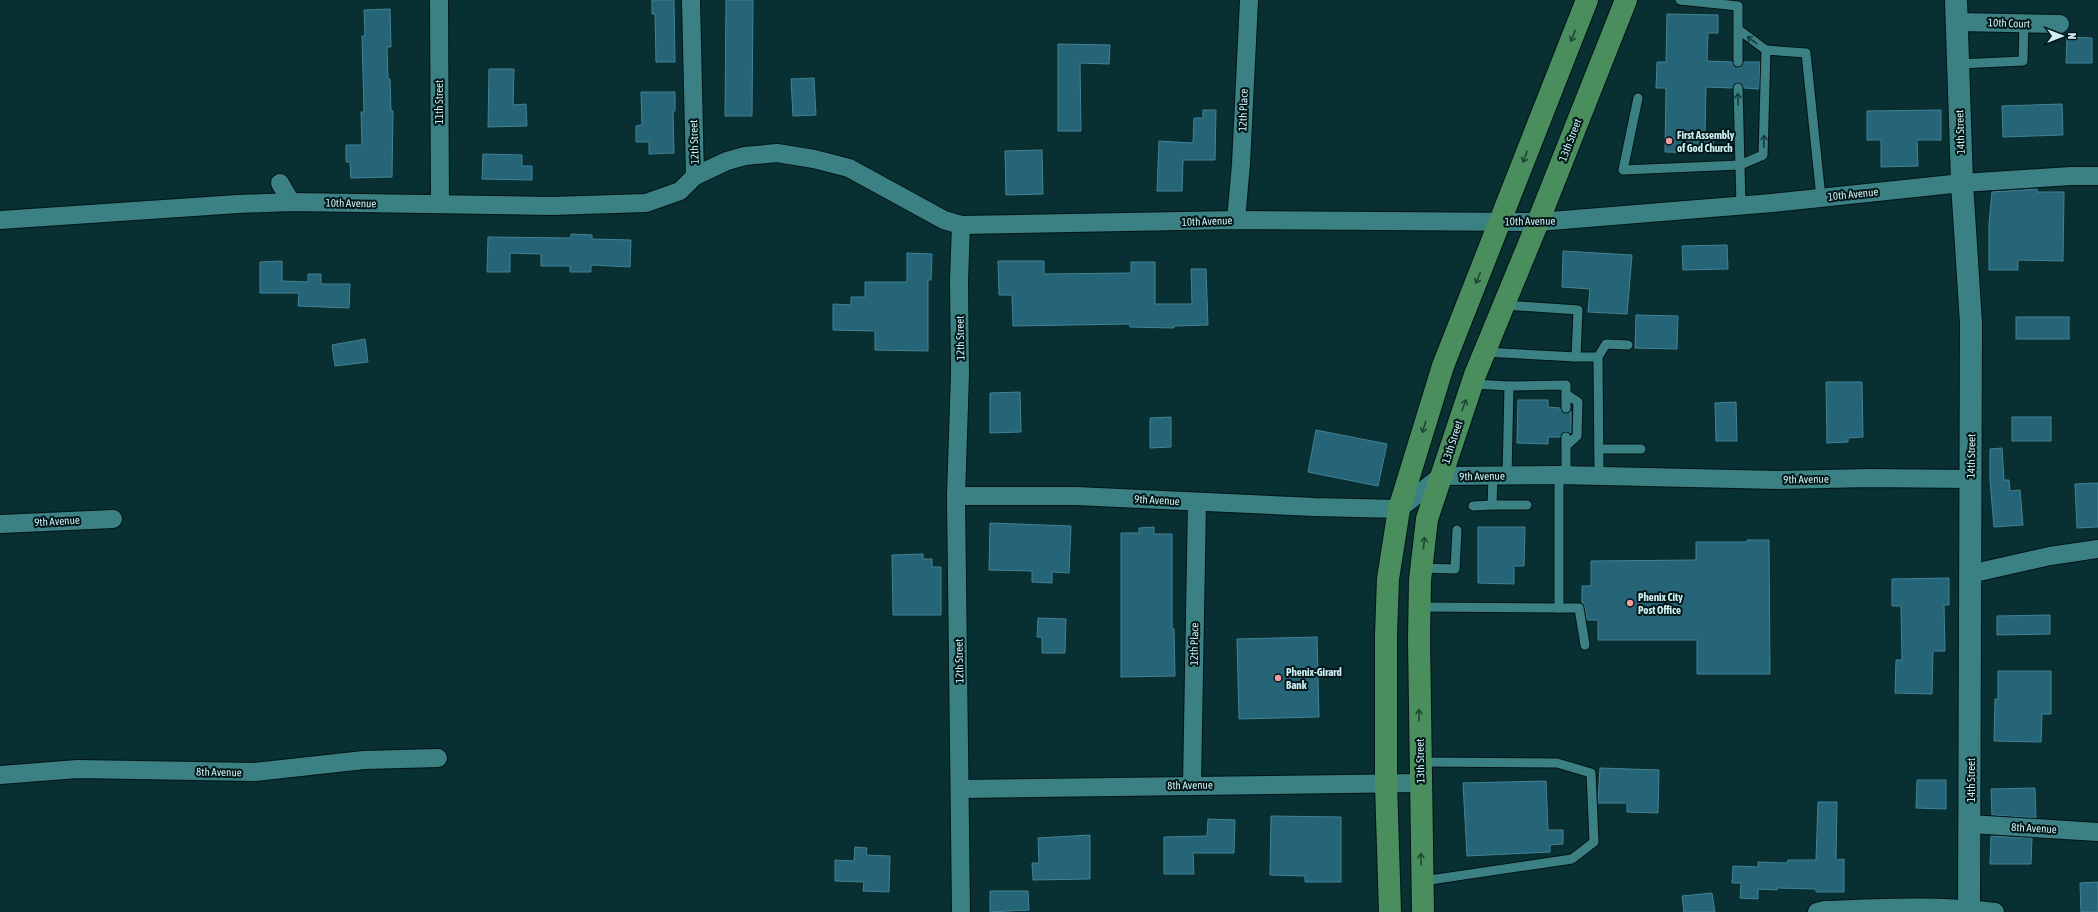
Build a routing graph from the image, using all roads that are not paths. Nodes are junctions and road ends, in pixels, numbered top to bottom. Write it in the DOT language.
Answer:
graph roads {
  1 [pos="439,0"];
  2 [pos="691,0"];
  3 [pos="1249,0"];
  4 [pos="1587,0"];
  5 [pos="1626,0"];
  6 [pos="1680,0"];
  7 [pos="1956,0"];
  8 [pos="1958,22"];
  9 [pos="2024,23"];
  10 [pos="2060,24"];
  11 [pos="1738,30"];
  12 [pos="1766,50"];
  13 [pos="1738,62"];
  14 [pos="1958,64"];
  15 [pos="1738,88"];
  16 [pos="1638,98"];
  17 [pos="1740,165"];
  18 [pos="695,176"];
  19 [pos="2098,176"];
  20 [pos="280,183"];
  21 [pos="1962,183"];
  22 [pos="1821,198"];
  23 [pos="291,202"];
  24 [pos="440,204"];
  25 [pos="1741,206"];
  26 [pos="0,220"];
  27 [pos="1236,220"];
  28 [pos="1500,222"];
  29 [pos="1538,222"];
  30 [pos="961,225"];
  31 [pos="1504,305"];
  32 [pos="1628,345"];
  33 [pos="1484,352"];
  34 [pos="1576,357"];
  35 [pos="1598,357"];
  36 [pos="1472,384"];
  37 [pos="1509,386"];
  38 [pos="1566,394"];
  39 [pos="1566,408"];
  40 [pos="1599,449"];
  41 [pos="1641,450"];
  42 [pos="1563,475"];
  43 [pos="1599,475"];
  44 [pos="1441,476"];
  45 [pos="1500,476"];
  46 [pos="1971,479"];
  47 [pos="956,496"];
  48 [pos="1197,502"];
  49 [pos="1492,505"];
  50 [pos="1527,505"];
  51 [pos="1473,506"];
  52 [pos="1399,508"];
  53 [pos="113,519"];
  54 [pos="0,524"];
  55 [pos="1457,530"];
  56 [pos="2098,549"];
  57 [pos="1421,568"];
  58 [pos="1970,574"];
  59 [pos="1420,607"];
  60 [pos="1559,608"];
  61 [pos="1585,645"];
  62 [pos="438,758"];
  63 [pos="1420,762"];
  64 [pos="0,775"];
  65 [pos="1420,783"];
  66 [pos="1386,784"];
  67 [pos="1192,785"];
  68 [pos="961,789"];
  69 [pos="1970,824"];
  70 [pos="2098,832"];
  71 [pos="1421,881"];
  72 [pos="1969,910"];
  73 [pos="961,912"];
  74 [pos="1390,912"];
  75 [pos="1423,912"];
  76 [pos="1816,912"];
  77 [pos="1995,912"];
  1 -- 24 [label="street, 11th Street"];
  2 -- 18 [label="street, 12th Street"];
  3 -- 27 [label="street, 12th Place"];
  4 -- 28 [label="main road, one-way"];
  5 -- 29 [label="main road, 13th Street"];
  6 -- 11 [label="lane"];
  7 -- 8 [label="street, 14th Street"];
  8 -- 9 [label="street, 10th Court"];
  8 -- 14 [label="street, 14th Street"];
  9 -- 10 [label="street, 10th Court"];
  9 -- 14 [label="lane"];
  12 -- 11 [label="lane, one-way"];
  11 -- 13 [label="lane"];
  17 -- 12 [label="lane, one-way"];
  12 -- 22 [label="lane"];
  14 -- 21 [label="street, 14th Street"];
  17 -- 15 [label="lane, one-way"];
  16 -- 17 [label="lane"];
  17 -- 25 [label="lane"];
  18 -- 24 [label="street, 10th Avenue"];
  18 -- 30 [label="street, 12th Street"];
  19 -- 21 [label="street, 10th Avenue"];
  20 -- 23 [label="street"];
  21 -- 22 [label="street, 10th Avenue"];
  21 -- 46 [label="street, 14th Street"];
  22 -- 25 [label="street, 10th Avenue"];
  23 -- 24 [label="street, 10th Avenue"];
  23 -- 26 [label="street, 10th Avenue"];
  25 -- 29 [label="street, 10th Avenue"];
  27 -- 28 [label="street, 10th Avenue"];
  27 -- 30 [label="street, 10th Avenue"];
  28 -- 29 [label="street, 10th Avenue"];
  28 -- 52 [label="main road, one-way"];
  29 -- 31 [label="main road, 13th Street"];
  30 -- 47 [label="street, 12th Street"];
  31 -- 33 [label="main road, 13th Street"];
  31 -- 34 [label="lane"];
  32 -- 35 [label="lane"];
  33 -- 34 [label="lane"];
  33 -- 36 [label="main road, 13th Street"];
  34 -- 35 [label="lane"];
  35 -- 40 [label="lane"];
  36 -- 37 [label="lane"];
  44 -- 36 [label="main road, 13th Street, one-way"];
  37 -- 38 [label="lane"];
  37 -- 45 [label="lane"];
  38 -- 39 [label="lane"];
  38 -- 42 [label="lane"];
  40 -- 41 [label="lane"];
  40 -- 43 [label="lane"];
  42 -- 43 [label="street, 9th Avenue"];
  42 -- 45 [label="street, 9th Avenue"];
  42 -- 60 [label="lane"];
  43 -- 46 [label="street, 9th Avenue"];
  44 -- 45 [label="street, 9th Avenue"];
  44 -- 52 [label="street"];
  57 -- 44 [label="main road, 13th Street, one-way"];
  45 -- 49 [label="lane"];
  46 -- 58 [label="street, 14th Street"];
  47 -- 48 [label="street, 9th Avenue"];
  47 -- 68 [label="street, 12th Street"];
  48 -- 52 [label="street, 9th Avenue"];
  48 -- 67 [label="street, 12th Place"];
  49 -- 50 [label="lane"];
  49 -- 51 [label="lane"];
  52 -- 66 [label="main road"];
  53 -- 54 [label="street, 9th Avenue"];
  55 -- 57 [label="lane"];
  56 -- 58 [label="street"];
  57 -- 59 [label="main road, 13th Street"];
  58 -- 69 [label="street, 14th Street"];
  59 -- 60 [label="lane"];
  63 -- 59 [label="main road, 13th Street, one-way"];
  60 -- 61 [label="lane"];
  62 -- 64 [label="street, 8th Avenue"];
  63 -- 65 [label="main road, 13th Street"];
  63 -- 71 [label="lane"];
  65 -- 66 [label="street, 8th Avenue"];
  71 -- 65 [label="main road, 13th Street, one-way"];
  66 -- 67 [label="street, 8th Avenue"];
  66 -- 74 [label="main road"];
  67 -- 68 [label="street, 8th Avenue"];
  68 -- 73 [label="street, 12th Street"];
  69 -- 70 [label="street, 8th Avenue"];
  69 -- 72 [label="street, 14th Street"];
  71 -- 75 [label="main road, 13th Street"];
  72 -- 76 [label="street"];
  72 -- 77 [label="street"];
}
